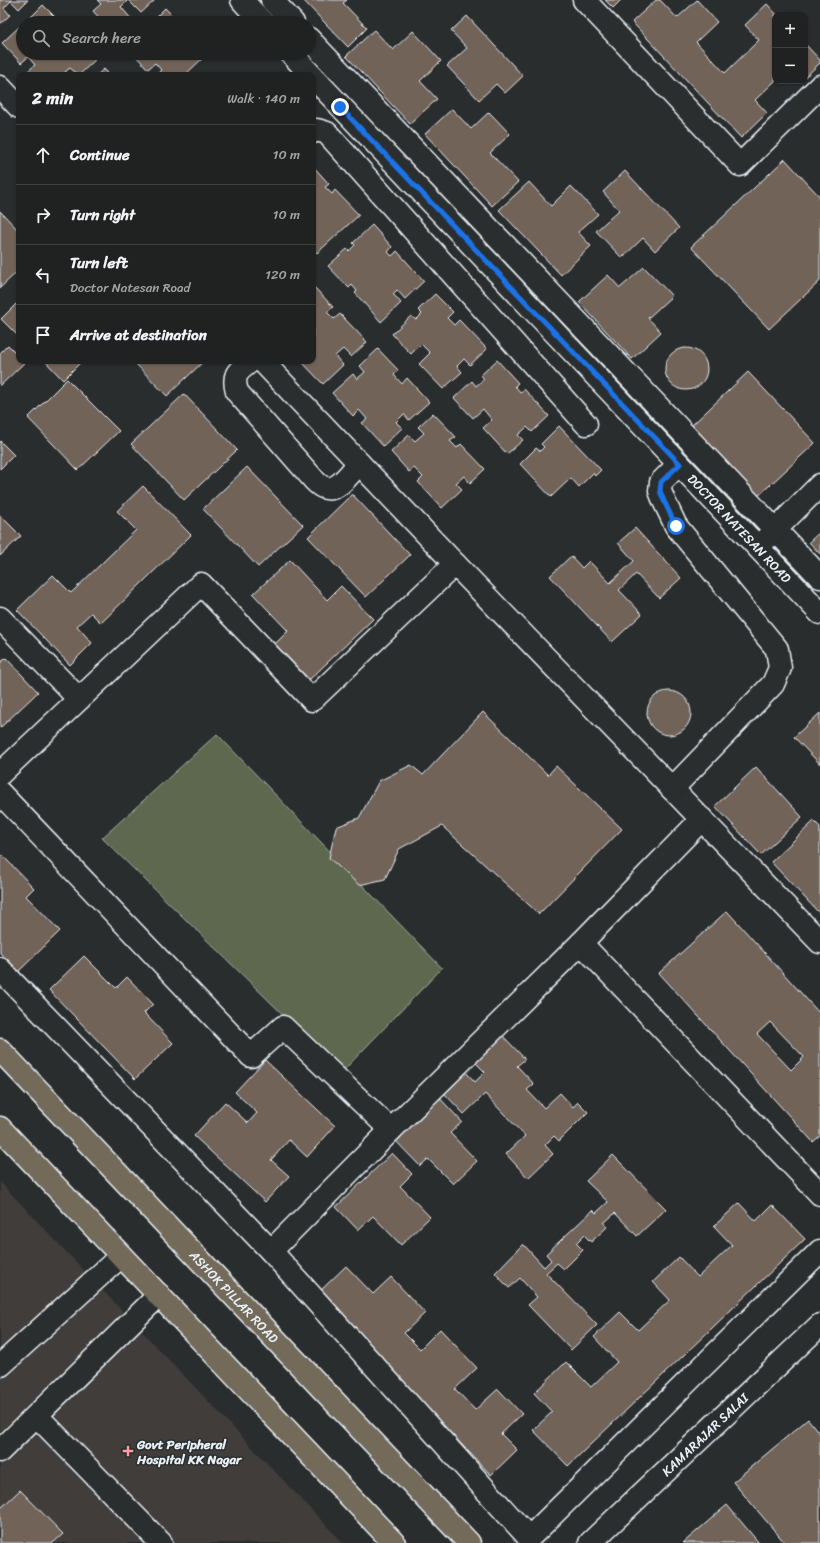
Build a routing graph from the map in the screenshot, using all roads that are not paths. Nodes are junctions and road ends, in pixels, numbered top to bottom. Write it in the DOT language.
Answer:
graph roads {
  1 [pos="242,0"];
  2 [pos="272,0"];
  3 [pos="584,0"];
  4 [pos="257,16"];
  5 [pos="287,16"];
  6 [pos="316,47"];
  7 [pos="297,60"];
  8 [pos="308,72"];
  9 [pos="316,80"];
  10 [pos="820,86"];
  11 [pos="0,87"];
  12 [pos="16,104"];
  13 [pos="316,130"];
  14 [pos="247,364"];
  15 [pos="265,364"];
  16 [pos="586,424"];
  17 [pos="359,463"];
  18 [pos="680,464"];
  19 [pos="820,485"];
  20 [pos="774,530"];
  21 [pos="757,547"];
  22 [pos="455,564"];
  23 [pos="820,577"];
  24 [pos="820,613"];
  25 [pos="0,618"];
  26 [pos="79,699"];
  27 [pos="0,774"];
  28 [pos="672,789"];
  29 [pos="0,793"];
  30 [pos="702,819"];
  31 [pos="820,942"];
  32 [pos="581,944"];
  33 [pos="0,969"];
  34 [pos="0,1050"];
  35 [pos="0,1128"];
  36 [pos="391,1130"];
  37 [pos="820,1194"];
  38 [pos="271,1251"];
  39 [pos="820,1251"];
  40 [pos="121,1256"];
  41 [pos="159,1296"];
  42 [pos="820,1326"];
  43 [pos="0,1365"];
  44 [pos="37,1416"];
  45 [pos="0,1451"];
  46 [pos="161,1543"];
  47 [pos="394,1543"];
  48 [pos="469,1543"];
  49 [pos="590,1543"];
  1 -- 4 [label="street"];
  2 -- 5 [label="street"];
  3 -- 10 [label="street"];
  6 -- 20 [label="street"];
  7 -- 8 [label="street"];
  9 -- 18 [label="street, DOCTOR NATESAN ROAD"];
  11 -- 12 [label="street"];
  13 -- 16 [label="street"];
  14 -- 17 [label="street"];
  15 -- 17 [label="street"];
  17 -- 22 [label="street"];
  18 -- 21 [label="street, DOCTOR NATESAN ROAD"];
  18 -- 28 [label="street"];
  19 -- 20 [label="street"];
  20 -- 21 [label="street"];
  20 -- 23 [label="street"];
  21 -- 24 [label="street, DOCTOR NATESAN ROAD"];
  22 -- 26 [label="street"];
  22 -- 28 [label="street"];
  25 -- 26 [label="street"];
  26 -- 27 [label="street"];
  28 -- 30 [label="street"];
  29 -- 36 [label="street"];
  30 -- 31 [label="street"];
  30 -- 32 [label="street"];
  32 -- 36 [label="street"];
  32 -- 37 [label="street"];
  33 -- 38 [label="street"];
  34 -- 48 [label="main road, ASHOK PILLAR ROAD"];
  35 -- 40 [label="main road"];
  36 -- 38 [label="street"];
  38 -- 39 [label="street"];
  40 -- 41 [label="main road"];
  40 -- 43 [label="street"];
  41 -- 44 [label="street"];
  41 -- 47 [label="main road"];
  42 -- 49 [label="street, KAMARAJAR SALAI"];
  44 -- 45 [label="street"];
  44 -- 46 [label="street"];
}
